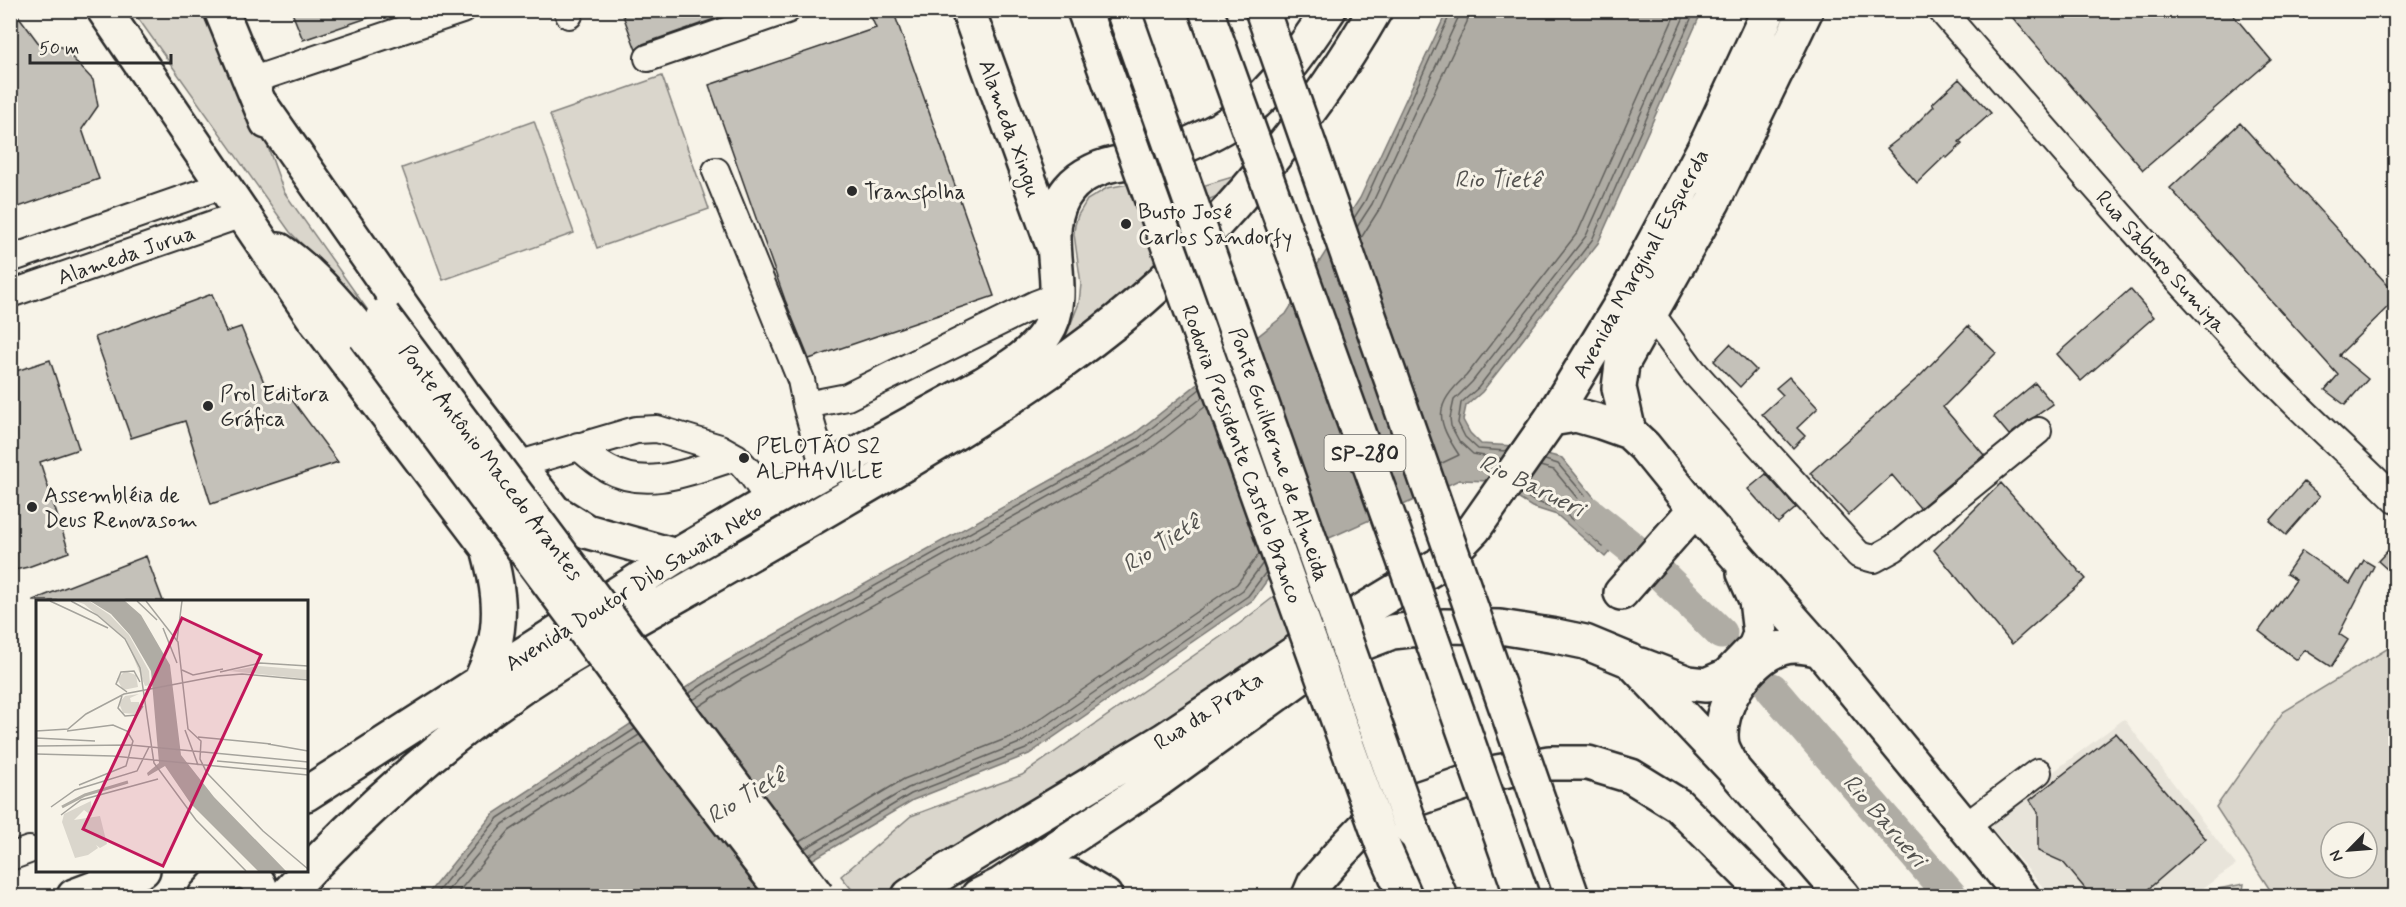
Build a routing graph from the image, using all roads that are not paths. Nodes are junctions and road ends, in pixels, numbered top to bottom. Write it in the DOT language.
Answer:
graph roads {
  1 [pos="104,10"];
  2 [pos="221,10"];
  3 [pos="462,10"];
  4 [pos="787,10"];
  5 [pos="968,10"];
  6 [pos="1084,10"];
  7 [pos="1123,10"];
  8 [pos="1206,10"];
  9 [pos="1262,10"];
  10 [pos="1329,10"];
  11 [pos="1374,10"];
  12 [pos="1769,10"];
  13 [pos="1806,10"];
  14 [pos="1941,10"];
  15 [pos="648,58"];
  16 [pos="254,92"];
  17 [pos="1140,163"];
  18 [pos="716,171"];
  19 [pos="223,185"];
  20 [pos="250,225"];
  21 [pos="1053,246"];
  22 [pos="12,254"];
  23 [pos="1184,257"];
  24 [pos="10,294"];
  25 [pos="1057,296"];
  26 [pos="1651,314"];
  27 [pos="374,326"];
  28 [pos="806,405"];
  29 [pos="1547,423"];
  30 [pos="2038,431"];
  31 [pos="1629,432"];
  32 [pos="578,446"];
  33 [pos="736,457"];
  34 [pos="517,465"];
  35 [pos="825,471"];
  36 [pos="2396,500"];
  37 [pos="770,501"];
  38 [pos="1491,505"];
  39 [pos="554,511"];
  40 [pos="1685,521"];
  41 [pos="488,548"];
  42 [pos="1735,552"];
  43 [pos="676,556"];
  44 [pos="1621,593"];
  45 [pos="1820,650"];
  46 [pos="1631,661"];
  47 [pos="480,683"];
  48 [pos="1733,769"];
  49 [pos="2038,772"];
  50 [pos="308,793"];
  51 [pos="1965,827"];
  52 [pos="312,860"];
  53 [pos="140,871"];
  54 [pos="211,871"];
  55 [pos="304,871"];
  56 [pos="989,891"];
  57 [pos="74,897"];
  58 [pos="198,897"];
  59 [pos="205,897"];
  60 [pos="262,897"];
  61 [pos="285,897"];
  62 [pos="786,897"];
  63 [pos="817,897"];
  64 [pos="909,897"];
  65 [pos="1105,897"];
  66 [pos="1309,897"];
  67 [pos="1405,897"];
  68 [pos="1440,897"];
  69 [pos="1522,897"];
  70 [pos="1572,897"];
  71 [pos="1769,897"];
  72 [pos="1843,897"];
  73 [pos="2022,897"];
  1 -- 19 [label="main road"];
  2 -- 16 [label="main road"];
  3 -- 16 [label="street"];
  4 -- 15 [label="street"];
  5 -- 21 [label="main road, Alameda Xingu"];
  6 -- 67 [label="main road, Rodovia Presidente Castelo Branco, bridge"];
  7 -- 68 [label="main road, Ponte Guilherme de Almeida, bridge"];
  8 -- 69 [label="main road, SP-280, bridge"];
  9 -- 70 [label="main road, bridge"];
  10 -- 17 [label="main road, Avenida Doutor Dib Sauaia Neto"];
  11 -- 23 [label="main road"];
  12 -- 29 [label="main road, Avenida Marginal Esquerda"];
  13 -- 26 [label="main road, Avenida Marginal Esquerda"];
  14 -- 36 [label="street, Rua Saburo Sumiya"];
  16 -- 27 [label="main road"];
  16 -- 34 [label="main road"];
  17 -- 21 [label="main road, Avenida Doutor Dib Sauaia Neto"];
  17 -- 23 [label="main road"];
  18 -- 28 [label="street"];
  19 -- 20 [label="main road"];
  19 -- 22 [label="street, Alameda Jurua"];
  20 -- 24 [label="street, Alameda Jurua"];
  20 -- 27 [label="main road"];
  20 -- 41 [label="main road"];
  21 -- 25 [label="main road, Avenida Doutor Dib Sauaia Neto"];
  23 -- 52 [label="main road, Avenida Doutor Dib Sauaia Neto"];
  25 -- 28 [label="street"];
  25 -- 35 [label="main road, Avenida Doutor Dib Sauaia Neto"];
  26 -- 30 [label="street"];
  26 -- 31 [label="main road, Avenida Marginal Esquerda"];
  27 -- 62 [label="main road, Ponte Antônio Macedo Arantes, bridge"];
  27 -- 63 [label="main road, Ponte Antônio Macedo Arantes, bridge"];
  28 -- 35 [label="street"];
  29 -- 31 [label="main road"];
  29 -- 38 [label="main road, Avenida Marginal Esquerda"];
  31 -- 40 [label="main road"];
  32 -- 33 [label="street"];
  32 -- 33 [label="street"];
  32 -- 34 [label="street"];
  33 -- 37 [label="street"];
  34 -- 39 [label="main road"];
  35 -- 37 [label="main road, Avenida Doutor Dib Sauaia Neto"];
  37 -- 43 [label="main road, Avenida Doutor Dib Sauaia Neto"];
  38 -- 64 [label="main road, Rua da Prata"];
  39 -- 41 [label="main road"];
  39 -- 43 [label="main road"];
  40 -- 42 [label="main road"];
  40 -- 44 [label="main road"];
  41 -- 47 [label="main road"];
  42 -- 45 [label="main road"];
  42 -- 46 [label="main road, Rua da Prata"];
  43 -- 47 [label="main road, Avenida Doutor Dib Sauaia Neto"];
  45 -- 48 [label="main road"];
  45 -- 51 [label="main road"];
  46 -- 48 [label="main road"];
  46 -- 56 [label="main road, Rua da Prata"];
  47 -- 50 [label="main road, Avenida Doutor Dib Sauaia Neto"];
  48 -- 72 [label="main road"];
  49 -- 51 [label="street"];
  51 -- 73 [label="main road"];
  53 -- 57 [label="main road"];
  54 -- 58 [label="main road"];
  55 -- 61 [label="main road, Avenida Doutor Dib Sauaia Neto"];
  56 -- 65 [label="main road"];
  59 -- 60 [label="main road"];
  66 -- 71 [label="main road"];
}
